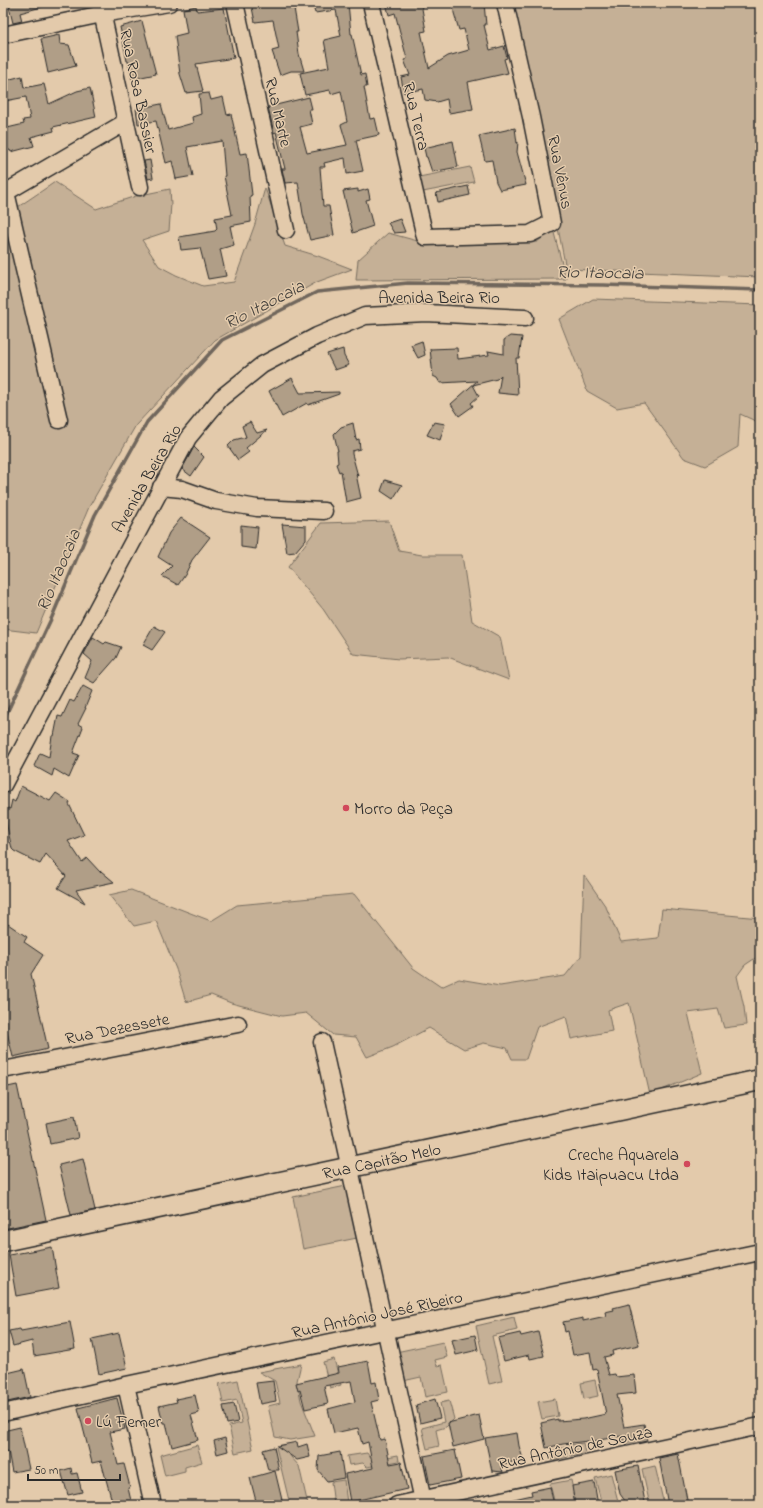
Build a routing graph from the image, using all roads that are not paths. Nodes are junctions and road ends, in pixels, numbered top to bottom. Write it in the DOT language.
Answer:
graph roads {
  1 [pos="169,3"];
  2 [pos="235,3"];
  3 [pos="371,3"];
  4 [pos="505,3"];
  5 [pos="101,9"];
  6 [pos="3,35"];
  7 [pos="126,122"];
  8 [pos="140,187"];
  9 [pos="4,193"];
  10 [pos="286,230"];
  11 [pos="425,237"];
  12 [pos="525,318"];
  13 [pos="59,420"];
  14 [pos="161,487"];
  15 [pos="324,512"];
  16 [pos="3,785"];
  17 [pos="238,1024"];
  18 [pos="322,1042"];
  19 [pos="3,1070"];
  20 [pos="760,1080"];
  21 [pos="350,1167"];
  22 [pos="3,1242"];
  23 [pos="760,1252"];
  24 [pos="386,1332"];
  25 [pos="126,1385"];
  26 [pos="3,1413"];
  27 [pos="760,1426"];
  28 [pos="424,1502"];
  29 [pos="153,1505"];
  30 [pos="398,1505"];
  1 -- 5 [label="street"];
  2 -- 10 [label="street, Rua Marte"];
  3 -- 11 [label="street, Rua Terra"];
  4 -- 11 [label="street, Rua Vênus"];
  5 -- 6 [label="street"];
  5 -- 7 [label="street, Rua Rosa Bassier"];
  7 -- 8 [label="street, Rua Rosa Bassier"];
  7 -- 9 [label="street"];
  9 -- 13 [label="street"];
  12 -- 14 [label="street, Avenida Beira Rio"];
  14 -- 15 [label="street"];
  14 -- 16 [label="street, Avenida Beira Rio"];
  17 -- 19 [label="street, Rua Dezessete"];
  18 -- 21 [label="street"];
  20 -- 21 [label="main road, Rua Capitão Melo"];
  21 -- 22 [label="main road, Rua Capitão Melo"];
  21 -- 24 [label="street"];
  23 -- 24 [label="street, Rua Antônio José Ribeiro"];
  24 -- 25 [label="street, Rua Antônio José Ribeiro"];
  24 -- 28 [label="street"];
  25 -- 26 [label="street, Rua Antônio José Ribeiro"];
  25 -- 29 [label="street"];
  27 -- 28 [label="street, Rua Antônio de Souza"];
  28 -- 30 [label="street, Rua Antônio de Souza"];
}
